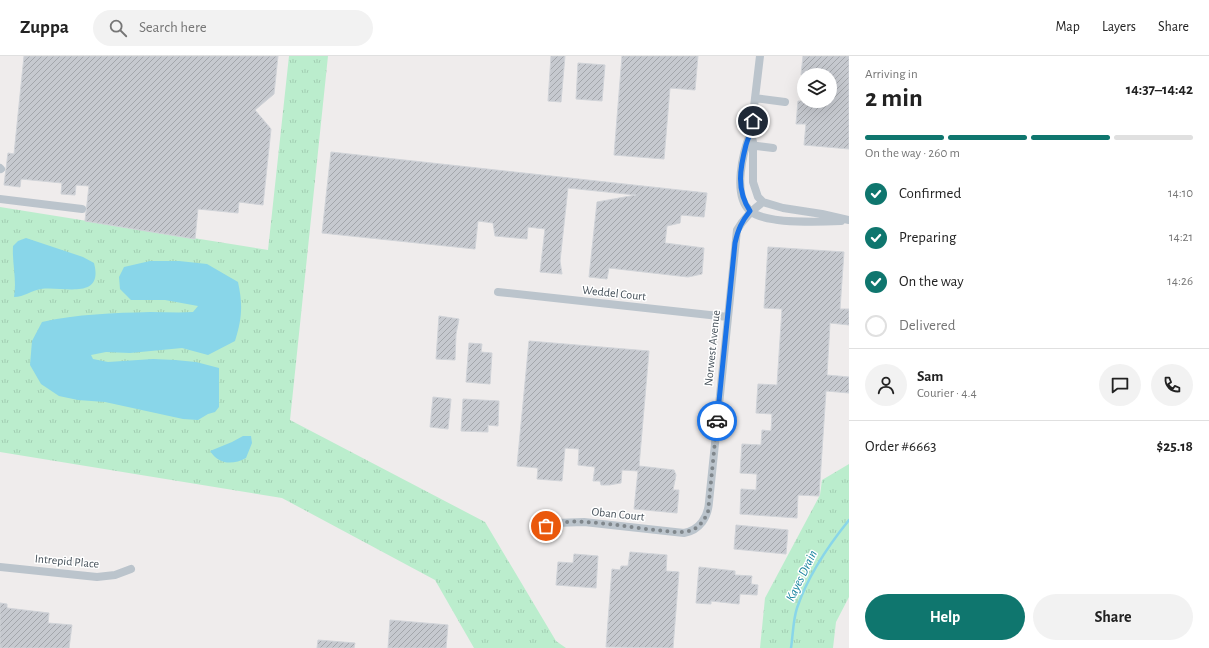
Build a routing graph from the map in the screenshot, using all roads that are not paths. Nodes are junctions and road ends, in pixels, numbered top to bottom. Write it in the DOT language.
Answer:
graph roads {
  1 [pos="760,56"];
  2 [pos="755,98"];
  3 [pos="785,102"];
  4 [pos="750,145"];
  5 [pos="773,148"];
  6 [pos="0,199"];
  7 [pos="763,202"];
  8 [pos="82,209"];
  9 [pos="750,211"];
  10 [pos="849,220"];
  11 [pos="498,292"];
  12 [pos="728,317"];
  13 [pos="537,528"];
  14 [pos="697,528"];
  15 [pos="0,567"];
  16 [pos="131,569"];
  1 -- 2 [label="street"];
  2 -- 3 [label="street"];
  2 -- 4 [label="street"];
  4 -- 5 [label="street"];
  4 -- 7 [label="street"];
  4 -- 9 [label="street"];
  6 -- 8 [label="street"];
  7 -- 9 [label="street, Norwest Avenue"];
  7 -- 10 [label="street"];
  9 -- 10 [label="street"];
  9 -- 12 [label="street, Norwest Avenue"];
  11 -- 12 [label="street, Weddel Court"];
  12 -- 14 [label="street, Norwest Avenue"];
  13 -- 14 [label="street, Oban Court"];
  15 -- 16 [label="street, Intrepid Place"];
}
